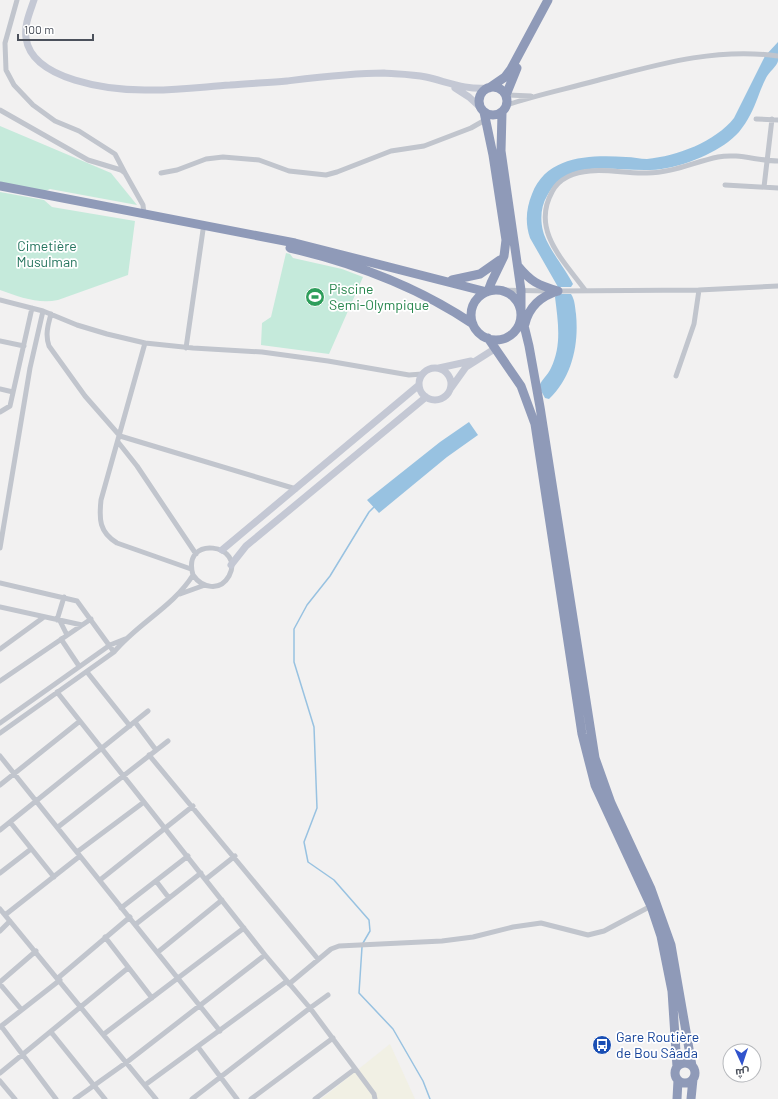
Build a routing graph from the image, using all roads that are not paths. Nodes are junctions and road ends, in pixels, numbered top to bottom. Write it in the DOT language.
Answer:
graph roads {
  1 [pos="17,0"];
  2 [pos="34,0"];
  3 [pos="548,0"];
  4 [pos="554,0"];
  5 [pos="778,56"];
  6 [pos="450,85"];
  7 [pos="489,88"];
  8 [pos="506,94"];
  9 [pos="534,96"];
  10 [pos="507,105"];
  11 [pos="0,110"];
  12 [pos="483,113"];
  13 [pos="502,113"];
  14 [pos="756,119"];
  15 [pos="772,119"];
  16 [pos="778,120"];
  17 [pos="767,161"];
  18 [pos="778,161"];
  19 [pos="124,173"];
  20 [pos="161,173"];
  21 [pos="725,185"];
  22 [pos="0,186"];
  23 [pos="764,187"];
  24 [pos="778,188"];
  25 [pos="0,191"];
  26 [pos="144,214"];
  27 [pos="203,230"];
  28 [pos="504,256"];
  29 [pos="517,265"];
  30 [pos="441,279"];
  31 [pos="778,286"];
  32 [pos="499,290"];
  33 [pos="521,290"];
  34 [pos="585,290"];
  35 [pos="699,290"];
  36 [pos="558,291"];
  37 [pos="487,292"];
  38 [pos="0,300"];
  39 [pos="32,308"];
  40 [pos="43,311"];
  41 [pos="521,313"];
  42 [pos="51,314"];
  43 [pos="473,324"];
  44 [pos="524,326"];
  45 [pos="488,338"];
  46 [pos="0,341"];
  47 [pos="145,343"];
  48 [pos="24,346"];
  49 [pos="186,348"];
  50 [pos="496,348"];
  51 [pos="473,361"];
  52 [pos="439,368"];
  53 [pos="422,374"];
  54 [pos="676,376"];
  55 [pos="419,385"];
  56 [pos="0,389"];
  57 [pos="451,389"];
  58 [pos="13,392"];
  59 [pos="426,397"];
  60 [pos="535,408"];
  61 [pos="0,412"];
  62 [pos="119,439"];
  63 [pos="296,488"];
  64 [pos="0,548"];
  65 [pos="222,550"];
  66 [pos="196,554"];
  67 [pos="231,565"];
  68 [pos="192,569"];
  69 [pos="193,575"];
  70 [pos="0,583"];
  71 [pos="205,585"];
  72 [pos="180,594"];
  73 [pos="64,597"];
  74 [pos="0,607"];
  75 [pos="44,617"];
  76 [pos="91,619"];
  77 [pos="58,621"];
  78 [pos="82,625"];
  79 [pos="67,635"];
  80 [pos="126,638"];
  81 [pos="61,639"];
  82 [pos="110,645"];
  83 [pos="0,649"];
  84 [pos="114,652"];
  85 [pos="80,666"];
  86 [pos="87,672"];
  87 [pos="0,681"];
  88 [pos="57,692"];
  89 [pos="148,711"];
  90 [pos="80,721"];
  91 [pos="135,722"];
  92 [pos="0,723"];
  93 [pos="130,726"];
  94 [pos="0,733"];
  95 [pos="168,741"];
  96 [pos="102,748"];
  97 [pos="156,750"];
  98 [pos="149,755"];
  99 [pos="0,756"];
  100 [pos="14,773"];
  101 [pos="123,775"];
  102 [pos="0,785"];
  103 [pos="36,800"];
  104 [pos="144,802"];
  105 [pos="193,806"];
  106 [pos="10,822"];
  107 [pos="58,827"];
  108 [pos="165,828"];
  109 [pos="0,830"];
  110 [pos="30,849"];
  111 [pos="79,854"];
  112 [pos="188,856"];
  113 [pos="235,856"];
  114 [pos="0,873"];
  115 [pos="201,873"];
  116 [pos="54,877"];
  117 [pos="206,879"];
  118 [pos="100,880"];
  119 [pos="156,881"];
  120 [pos="169,898"];
  121 [pos="222,900"];
  122 [pos="651,906"];
  123 [pos="121,908"];
  124 [pos="0,909"];
  125 [pos="5,915"];
  126 [pos="130,917"];
  127 [pos="10,921"];
  128 [pos="136,924"];
  129 [pos="244,928"];
  130 [pos="0,931"];
  131 [pos="105,937"];
  132 [pos="36,951"];
  133 [pos="158,952"];
  134 [pos="265,955"];
  135 [pos="318,959"];
  136 [pos="128,968"];
  137 [pos="178,978"];
  138 [pos="59,979"];
  139 [pos="0,983"];
  140 [pos="288,983"];
  141 [pos="328,995"];
  142 [pos="152,998"];
  143 [pos="200,1005"];
  144 [pos="82,1007"];
  145 [pos="310,1008"];
  146 [pos="21,1009"];
  147 [pos="0,1027"];
  148 [pos="220,1031"];
  149 [pos="51,1032"];
  150 [pos="104,1034"];
  151 [pos="333,1038"];
  152 [pos="198,1047"];
  153 [pos="22,1056"];
  154 [pos="127,1062"];
  155 [pos="692,1066"];
  156 [pos="677,1067"];
  157 [pos="355,1069"];
  158 [pos="0,1073"];
  159 [pos="221,1078"];
  160 [pos="693,1079"];
  161 [pos="678,1080"];
  162 [pos="0,1081"];
  163 [pos="93,1085"];
  164 [pos="145,1085"];
  165 [pos="14,1099"];
  166 [pos="56,1099"];
  167 [pos="75,1099"];
  168 [pos="105,1099"];
  169 [pos="156,1099"];
  170 [pos="192,1099"];
  171 [pos="237,1099"];
  172 [pos="251,1099"];
  173 [pos="314,1099"];
  174 [pos="375,1099"];
  175 [pos="677,1099"];
  176 [pos="691,1099"];
  1 -- 19 [label="street"];
  2 -- 6 [label="street"];
  3 -- 7 [label="highway"];
  4 -- 8 [label="highway"];
  5 -- 9 [label="street"];
  6 -- 7 [label="street"];
  6 -- 12 [label="street"];
  7 -- 8 [label="highway"];
  7 -- 12 [label="highway"];
  8 -- 9 [label="street"];
  8 -- 10 [label="highway"];
  9 -- 10 [label="street"];
  10 -- 13 [label="highway"];
  11 -- 19 [label="street"];
  12 -- 13 [label="highway"];
  12 -- 20 [label="street"];
  12 -- 28 [label="highway"];
  13 -- 29 [label="highway"];
  14 -- 15 [label="street"];
  15 -- 16 [label="street"];
  15 -- 17 [label="street"];
  17 -- 18 [label="street"];
  17 -- 23 [label="street"];
  17 -- 34 [label="street"];
  19 -- 26 [label="street"];
  21 -- 23 [label="street"];
  22 -- 26 [label="highway"];
  23 -- 24 [label="street"];
  25 -- 27 [label="highway"];
  26 -- 30 [label="highway"];
  27 -- 43 [label="highway"];
  27 -- 49 [label="street"];
  28 -- 30 [label="highway"];
  28 -- 37 [label="highway"];
  29 -- 33 [label="highway"];
  29 -- 36 [label="highway"];
  30 -- 37 [label="highway"];
  31 -- 35 [label="street"];
  32 -- 33 [label="street"];
  32 -- 37 [label="highway"];
  32 -- 41 [label="highway"];
  33 -- 36 [label="street"];
  33 -- 41 [label="highway"];
  34 -- 35 [label="street"];
  34 -- 36 [label="street"];
  35 -- 54 [label="street"];
  36 -- 44 [label="highway"];
  37 -- 43 [label="highway"];
  38 -- 39 [label="street"];
  39 -- 40 [label="street"];
  39 -- 48 [label="street"];
  40 -- 42 [label="street"];
  40 -- 64 [label="street"];
  41 -- 44 [label="highway"];
  41 -- 45 [label="highway"];
  42 -- 47 [label="street"];
  42 -- 62 [label="street"];
  43 -- 45 [label="highway"];
  44 -- 60 [label="highway"];
  45 -- 50 [label="highway"];
  46 -- 48 [label="street"];
  47 -- 49 [label="street"];
  47 -- 62 [label="street"];
  48 -- 58 [label="street"];
  49 -- 53 [label="street"];
  50 -- 51 [label="street"];
  50 -- 60 [label="highway"];
  51 -- 52 [label="street"];
  51 -- 57 [label="street"];
  52 -- 53 [label="street"];
  52 -- 57 [label="street"];
  53 -- 55 [label="street"];
  55 -- 59 [label="street"];
  55 -- 63 [label="street"];
  56 -- 58 [label="street"];
  57 -- 59 [label="street"];
  58 -- 61 [label="street"];
  59 -- 67 [label="street"];
  60 -- 122 [label="highway"];
  60 -- 155 [label="highway"];
  62 -- 63 [label="street"];
  62 -- 66 [label="street"];
  62 -- 68 [label="street"];
  63 -- 65 [label="street"];
  65 -- 66 [label="street"];
  65 -- 67 [label="street"];
  66 -- 68 [label="street"];
  67 -- 71 [label="street"];
  68 -- 69 [label="street"];
  69 -- 71 [label="street"];
  69 -- 72 [label="street"];
  70 -- 73 [label="street"];
  71 -- 72 [label="street"];
  72 -- 80 [label="street"];
  73 -- 76 [label="street"];
  73 -- 77 [label="street"];
  74 -- 75 [label="street"];
  75 -- 77 [label="street"];
  75 -- 83 [label="street"];
  76 -- 78 [label="street"];
  76 -- 82 [label="street"];
  77 -- 78 [label="street"];
  77 -- 79 [label="street"];
  78 -- 79 [label="street"];
  79 -- 81 [label="street"];
  80 -- 82 [label="street"];
  80 -- 84 [label="street"];
  81 -- 85 [label="street"];
  81 -- 87 [label="street"];
  82 -- 84 [label="street"];
  82 -- 85 [label="street"];
  84 -- 86 [label="street"];
  85 -- 92 [label="street"];
  86 -- 88 [label="street"];
  86 -- 93 [label="street"];
  88 -- 90 [label="street"];
  88 -- 94 [label="street"];
  89 -- 91 [label="street"];
  90 -- 96 [label="street"];
  90 -- 100 [label="street"];
  91 -- 93 [label="street"];
  91 -- 97 [label="street"];
  93 -- 96 [label="street"];
  95 -- 97 [label="street"];
  96 -- 101 [label="street"];
  96 -- 103 [label="street"];
  97 -- 98 [label="street"];
  98 -- 101 [label="street"];
  98 -- 105 [label="street"];
  99 -- 100 [label="street"];
  100 -- 102 [label="street"];
  100 -- 103 [label="street"];
  101 -- 104 [label="street"];
  101 -- 107 [label="street"];
  103 -- 106 [label="street"];
  103 -- 107 [label="street"];
  104 -- 108 [label="street"];
  104 -- 111 [label="street"];
  105 -- 108 [label="street"];
  105 -- 113 [label="street"];
  106 -- 109 [label="street"];
  106 -- 110 [label="street"];
  107 -- 111 [label="street"];
  108 -- 112 [label="street"];
  108 -- 118 [label="street"];
  110 -- 114 [label="street"];
  110 -- 116 [label="street"];
  111 -- 116 [label="street"];
  111 -- 118 [label="street"];
  112 -- 115 [label="street"];
  112 -- 119 [label="street"];
  113 -- 117 [label="street"];
  113 -- 135 [label="street"];
  115 -- 117 [label="street"];
  115 -- 120 [label="street"];
  116 -- 125 [label="street"];
  117 -- 121 [label="street"];
  118 -- 123 [label="street"];
  119 -- 120 [label="street"];
  119 -- 123 [label="street"];
  120 -- 128 [label="street"];
  121 -- 129 [label="street"];
  121 -- 133 [label="street"];
  122 -- 135 [label="street"];
  122 -- 156 [label="highway"];
  123 -- 126 [label="street"];
  124 -- 125 [label="street"];
  125 -- 127 [label="street"];
  126 -- 128 [label="street"];
  126 -- 131 [label="street"];
  127 -- 130 [label="street"];
  127 -- 132 [label="street"];
  128 -- 133 [label="street"];
  129 -- 134 [label="street"];
  129 -- 137 [label="street"];
  131 -- 136 [label="street"];
  131 -- 138 [label="street"];
  132 -- 138 [label="street"];
  132 -- 139 [label="street"];
  133 -- 137 [label="street"];
  134 -- 140 [label="street"];
  134 -- 143 [label="street"];
  135 -- 140 [label="street"];
  136 -- 142 [label="street"];
  136 -- 144 [label="street"];
  137 -- 142 [label="street"];
  137 -- 143 [label="street"];
  138 -- 144 [label="street"];
  138 -- 146 [label="street"];
  139 -- 146 [label="street"];
  140 -- 145 [label="street"];
  140 -- 148 [label="street"];
  141 -- 145 [label="street"];
  142 -- 150 [label="street"];
  143 -- 148 [label="street"];
  143 -- 154 [label="street"];
  144 -- 149 [label="street"];
  144 -- 150 [label="street"];
  145 -- 151 [label="street"];
  145 -- 159 [label="street"];
  146 -- 147 [label="street"];
  147 -- 153 [label="street"];
  148 -- 152 [label="street"];
  149 -- 153 [label="street"];
  149 -- 163 [label="street"];
  150 -- 154 [label="street"];
  151 -- 157 [label="street"];
  151 -- 172 [label="street"];
  152 -- 159 [label="street"];
  152 -- 164 [label="street"];
  153 -- 158 [label="street"];
  153 -- 166 [label="street"];
  154 -- 163 [label="street"];
  154 -- 164 [label="street"];
  155 -- 156 [label="highway"];
  155 -- 160 [label="highway"];
  156 -- 161 [label="highway"];
  157 -- 173 [label="street"];
  157 -- 174 [label="street"];
  159 -- 170 [label="street"];
  159 -- 171 [label="street"];
  160 -- 161 [label="highway"];
  160 -- 176 [label="highway"];
  161 -- 175 [label="highway"];
  162 -- 165 [label="street"];
  163 -- 167 [label="street"];
  163 -- 168 [label="street"];
  164 -- 169 [label="street"];
}
